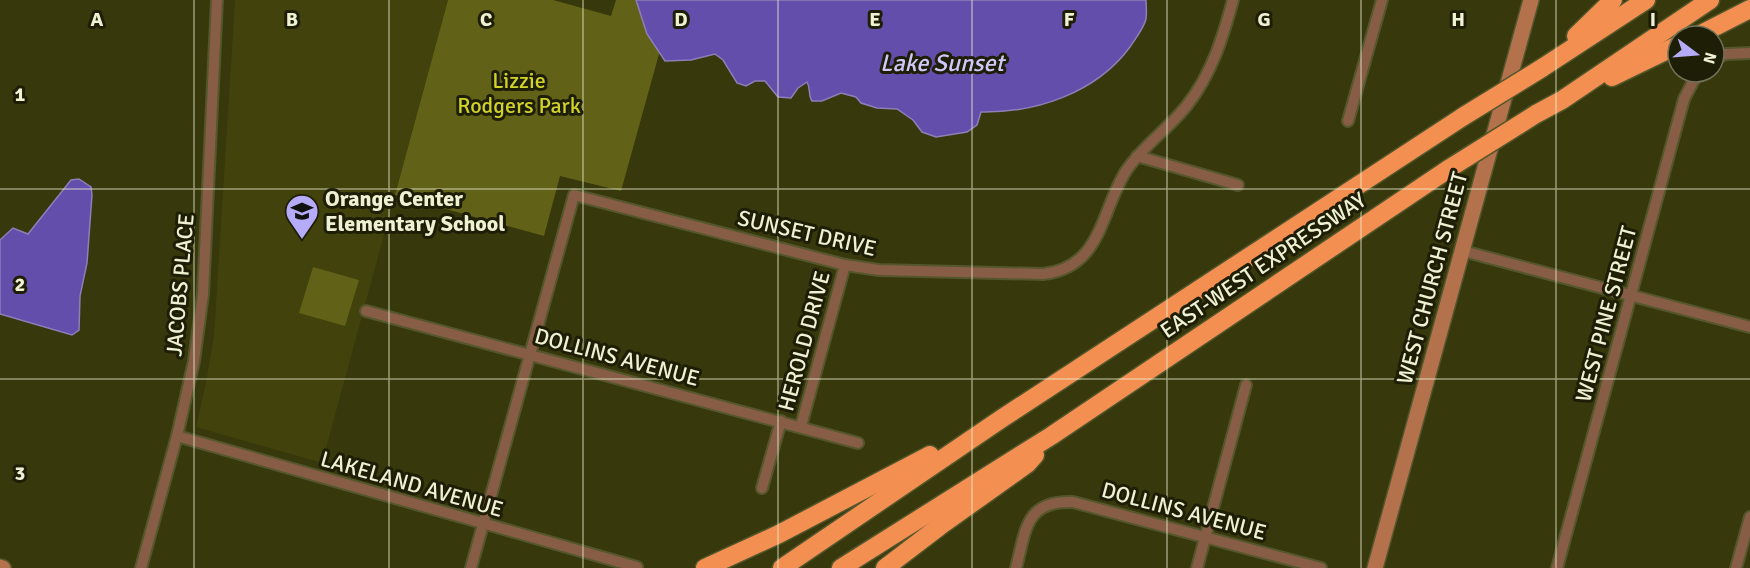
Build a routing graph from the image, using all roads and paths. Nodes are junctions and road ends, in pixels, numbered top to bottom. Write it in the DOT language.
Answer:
graph roads {
  1 [pos="218,0"];
  2 [pos="1233,0"];
  3 [pos="1382,0"];
  4 [pos="1531,0"];
  5 [pos="1613,0"];
  6 [pos="1646,0"];
  7 [pos="1710,0"];
  8 [pos="1750,9"];
  9 [pos="1720,24"];
  10 [pos="1666,51"];
  11 [pos="1750,53"];
  12 [pos="1726,54"];
  13 [pos="1542,68"];
  14 [pos="1692,84"];
  15 [pos="1562,100"];
  16 [pos="1348,121"];
  17 [pos="1137,156"];
  18 [pos="1238,185"];
  19 [pos="1463,252"];
  20 [pos="844,265"];
  21 [pos="1631,295"];
  22 [pos="366,311"];
  23 [pos="1750,327"];
  24 [pos="531,354"];
  25 [pos="1246,385"];
  26 [pos="1000,419"];
  27 [pos="781,421"];
  28 [pos="801,426"];
  29 [pos="177,436"];
  30 [pos="1051,436"];
  31 [pos="858,443"];
  32 [pos="762,488"];
  33 [pos="1750,516"];
  34 [pos="483,524"];
  35 [pos="1206,538"];
  36 [pos="637,567"];
  37 [pos="141,568"];
  38 [pos="471,568"];
  39 [pos="705,568"];
  40 [pos="782,568"];
  41 [pos="841,568"];
  42 [pos="885,568"];
  43 [pos="1016,568"];
  44 [pos="1197,568"];
  45 [pos="1321,568"];
  46 [pos="1376,568"];
  47 [pos="1557,568"];
  48 [pos="1736,568"];
  1 -- 29 [label="street, JACOBS PLACE"];
  2 -- 17 [label="street"];
  3 -- 16 [label="street"];
  4 -- 19 [label="street, WEST CHURCH STREET"];
  5 -- 13 [label="highway"];
  6 -- 13 [label="highway, EAST-WEST EXPRESSWAY"];
  7 -- 15 [label="highway, EAST-WEST EXPRESSWAY"];
  8 -- 9 [label="highway"];
  10 -- 15 [label="highway"];
  11 -- 12 [label="street"];
  13 -- 26 [label="highway, EAST-WEST EXPRESSWAY, bridge"];
  14 -- 21 [label="street, WEST PINE STREET"];
  15 -- 30 [label="highway, EAST-WEST EXPRESSWAY, bridge"];
  17 -- 18 [label="street"];
  17 -- 20 [label="street, SUNSET DRIVE"];
  19 -- 21 [label="street"];
  19 -- 46 [label="street, WEST CHURCH STREET"];
  20 -- 24 [label="street, SUNSET DRIVE"];
  20 -- 28 [label="street, HEROLD DRIVE"];
  21 -- 23 [label="street"];
  21 -- 47 [label="street, WEST PINE STREET"];
  22 -- 24 [label="street, DOLLINS AVENUE"];
  24 -- 27 [label="street, DOLLINS AVENUE"];
  24 -- 34 [label="street"];
  25 -- 35 [label="street"];
  26 -- 39 [label="highway"];
  26 -- 40 [label="highway, EAST-WEST EXPRESSWAY"];
  27 -- 28 [label="street, DOLLINS AVENUE"];
  27 -- 32 [label="street, HEROLD DRIVE"];
  28 -- 31 [label="street, DOLLINS AVENUE"];
  29 -- 34 [label="street, LAKELAND AVENUE"];
  29 -- 37 [label="street, JACOBS PLACE"];
  30 -- 41 [label="highway, EAST-WEST EXPRESSWAY"];
  30 -- 42 [label="highway"];
  33 -- 48 [label="street"];
  34 -- 36 [label="street, LAKELAND AVENUE"];
  34 -- 38 [label="street"];
  35 -- 43 [label="street, DOLLINS AVENUE"];
  35 -- 44 [label="street"];
  35 -- 45 [label="street, DOLLINS AVENUE"];
}
